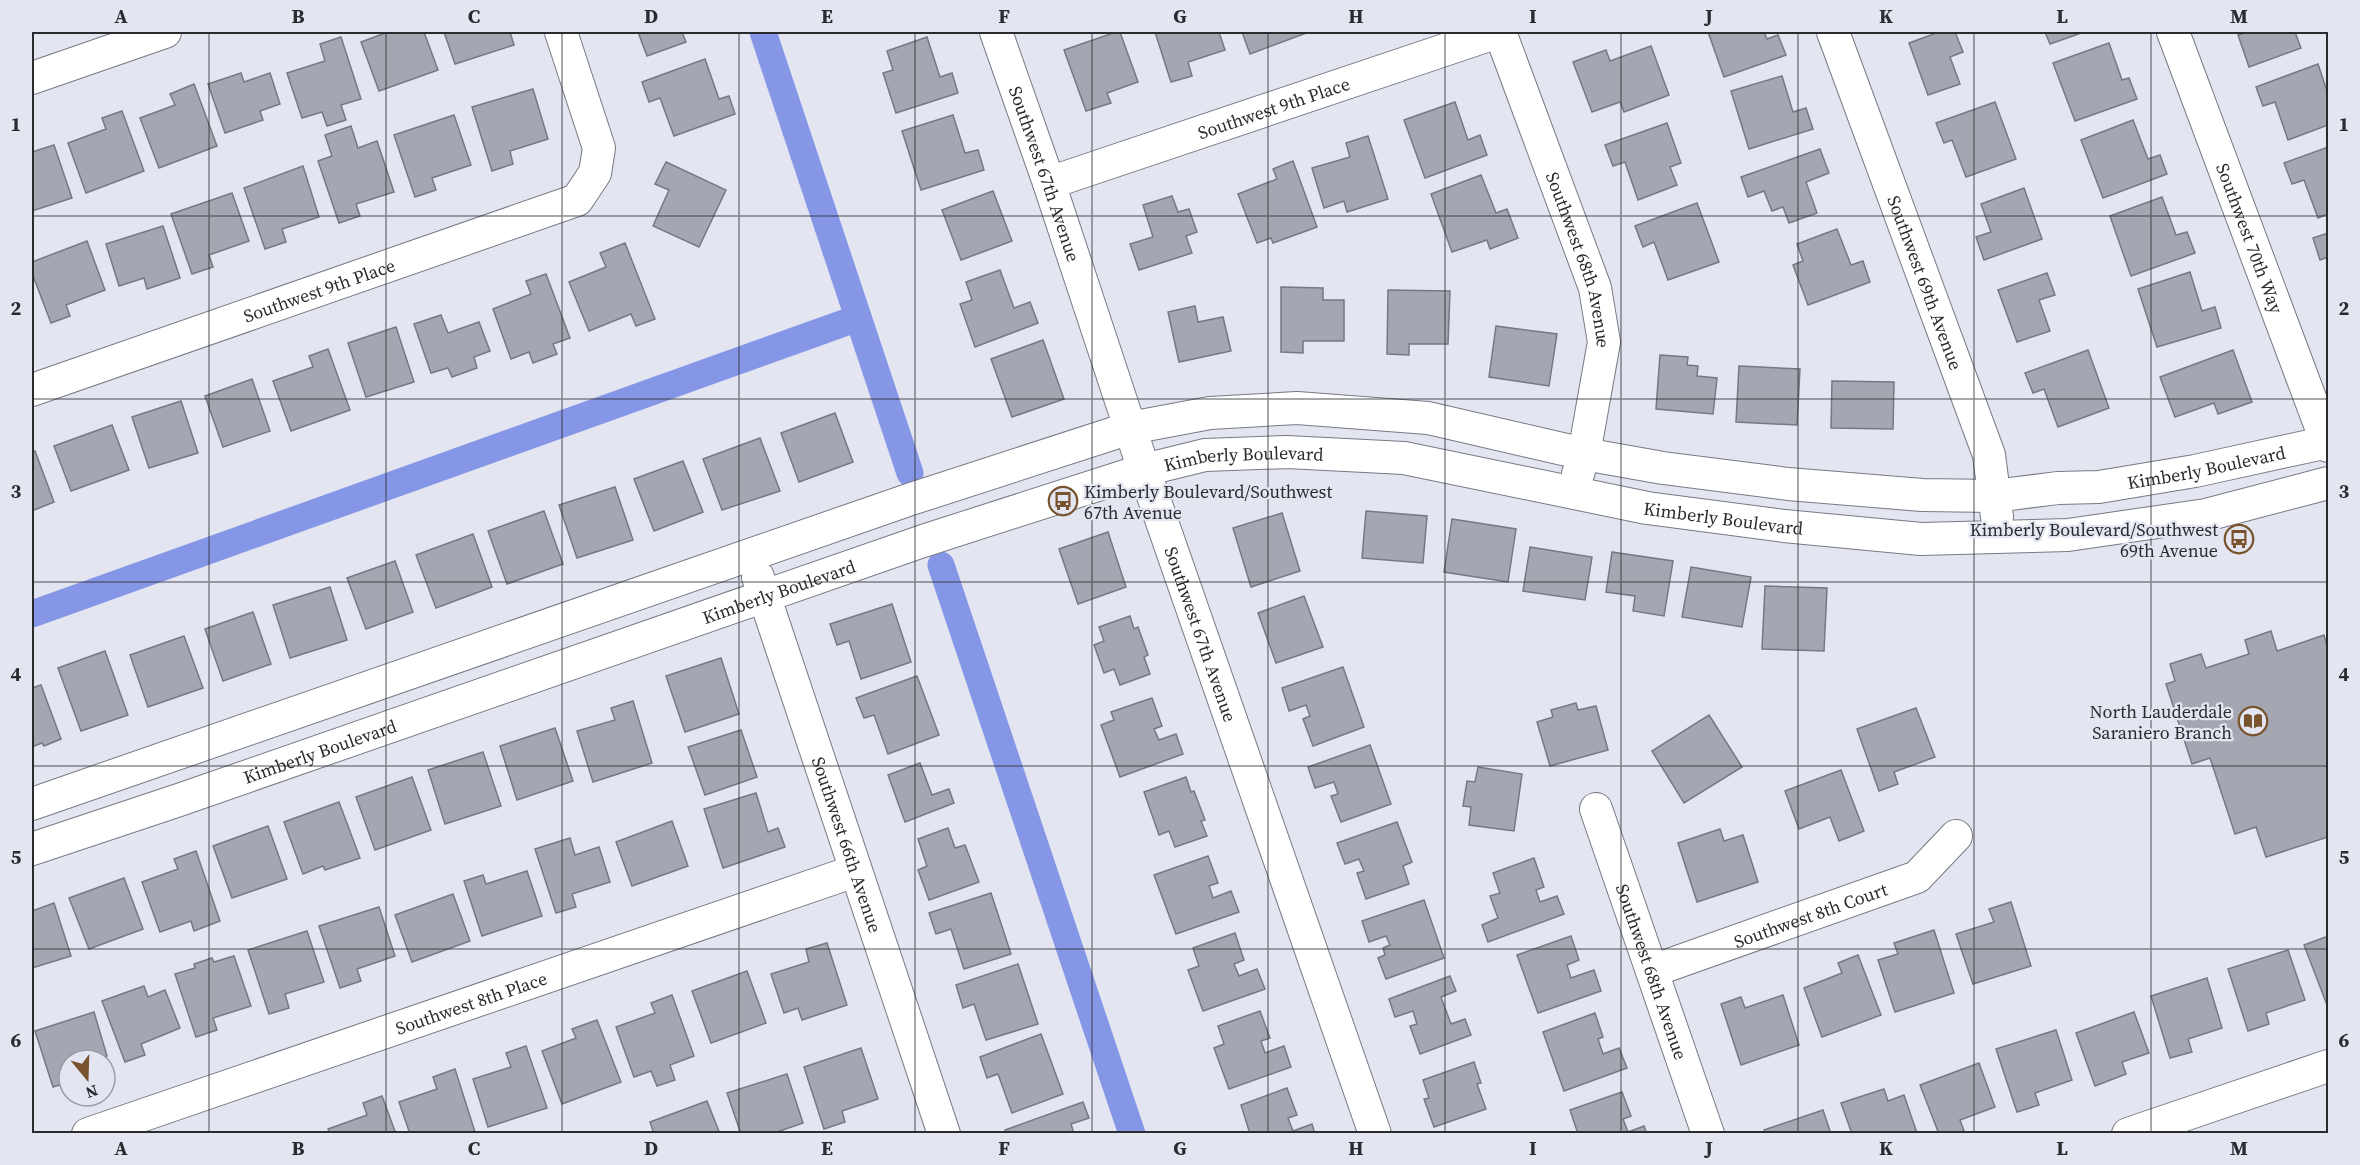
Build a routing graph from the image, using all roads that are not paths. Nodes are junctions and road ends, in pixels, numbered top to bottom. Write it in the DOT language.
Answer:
graph roads {
  1 [pos="165,32"];
  2 [pos="561,32"];
  3 [pos="996,32"];
  4 [pos="1499,32"];
  5 [pos="1833,32"];
  6 [pos="2173,32"];
  7 [pos="32,78"];
  8 [pos="1049,183"];
  9 [pos="32,390"];
  10 [pos="1130,428"];
  11 [pos="2328,443"];
  12 [pos="1584,454"];
  13 [pos="1144,470"];
  14 [pos="2328,483"];
  15 [pos="1572,492"];
  16 [pos="1994,496"];
  17 [pos="2000,538"];
  18 [pos="749,555"];
  19 [pos="766,595"];
  20 [pos="165,758"];
  21 [pos="179,800"];
  22 [pos="32,804"];
  23 [pos="1596,809"];
  24 [pos="1956,836"];
  25 [pos="32,849"];
  26 [pos="855,870"];
  27 [pos="1652,970"];
  28 [pos="2328,1066"];
  29 [pos="88,1134"];
  30 [pos="944,1134"];
  31 [pos="1375,1134"];
  32 [pos="1708,1134"];
  33 [pos="2128,1134"];
  1 -- 7 [label="street"];
  2 -- 9 [label="street, Southwest 9th Place"];
  3 -- 8 [label="street, Southwest 67th Avenue"];
  4 -- 8 [label="street, Southwest 9th Place"];
  4 -- 12 [label="street, Southwest 68th Avenue"];
  5 -- 16 [label="street, Southwest 69th Avenue"];
  6 -- 11 [label="street, Southwest 70th Way"];
  8 -- 10 [label="street, Southwest 67th Avenue"];
  10 -- 12 [label="street, Kimberly Boulevard"];
  10 -- 13 [label="street, Southwest 67th Avenue"];
  10 -- 18 [label="street, Kimberly Boulevard"];
  11 -- 16 [label="street, Kimberly Boulevard"];
  12 -- 15 [label="street, Southwest 68th Avenue"];
  12 -- 16 [label="street, Kimberly Boulevard"];
  13 -- 15 [label="street, Kimberly Boulevard"];
  13 -- 19 [label="street, Kimberly Boulevard"];
  13 -- 31 [label="street, Southwest 67th Avenue"];
  14 -- 17 [label="street, Kimberly Boulevard"];
  15 -- 17 [label="street, Kimberly Boulevard"];
  16 -- 17 [label="street, Southwest 69th Avenue"];
  18 -- 19 [label="street, Southwest 66th Avenue"];
  18 -- 20 [label="street, Kimberly Boulevard"];
  19 -- 21 [label="street, Kimberly Boulevard"];
  19 -- 26 [label="street, Southwest 66th Avenue"];
  20 -- 21 [label="street"];
  20 -- 22 [label="street, Kimberly Boulevard"];
  21 -- 25 [label="street, Kimberly Boulevard"];
  23 -- 27 [label="street, Southwest 68th Avenue"];
  24 -- 27 [label="street, Southwest 8th Court"];
  26 -- 29 [label="street, Southwest 8th Place"];
  26 -- 30 [label="street, Southwest 66th Avenue"];
  27 -- 32 [label="street, Southwest 68th Avenue"];
  28 -- 33 [label="street"];
}
